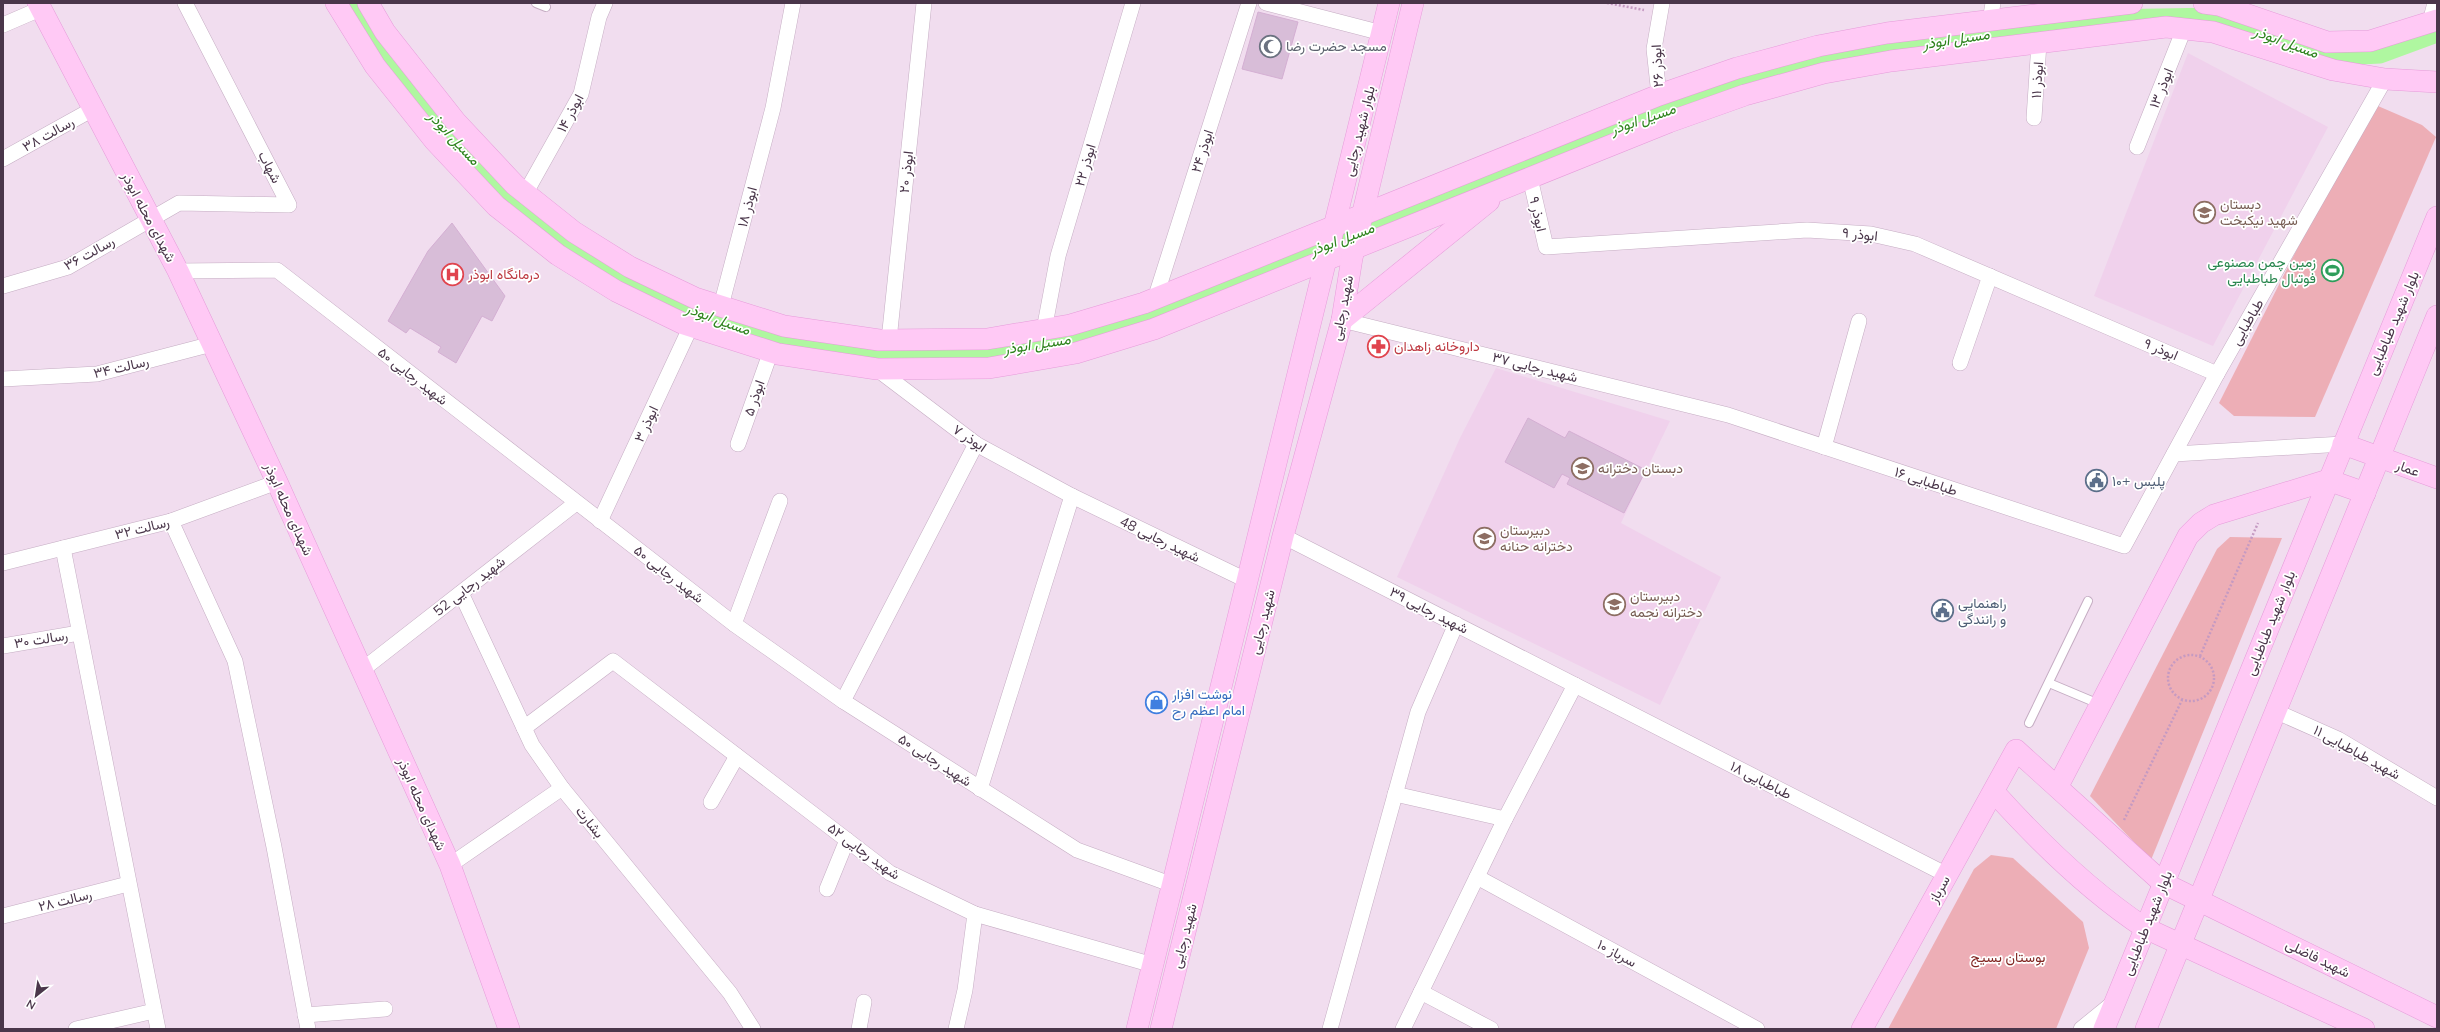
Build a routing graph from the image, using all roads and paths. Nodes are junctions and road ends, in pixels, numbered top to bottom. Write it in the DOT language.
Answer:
graph roads {
  1 [pos="185,3"];
  2 [pos="336,3"];
  3 [pos="368,3"];
  4 [pos="536,3"];
  5 [pos="605,3"];
  6 [pos="793,3"];
  7 [pos="924,3"];
  8 [pos="1133,3"];
  9 [pos="1249,3"];
  10 [pos="1266,3"];
  11 [pos="1389,3"];
  12 [pos="1413,3"];
  13 [pos="1607,3"];
  14 [pos="2132,3"];
  15 [pos="2214,4"];
  16 [pos="39,6"];
  17 [pos="546,7"];
  18 [pos="1661,8"];
  19 [pos="1991,12"];
  20 [pos="2434,15"];
  21 [pos="3,25"];
  22 [pos="2184,29"];
  23 [pos="1382,33"];
  24 [pos="2039,43"];
  25 [pos="2386,78"];
  26 [pos="2437,82"];
  27 [pos="1659,95"];
  28 [pos="93,109"];
  29 [pos="2034,118"];
  30 [pos="2137,148"];
  31 [pos="3,159"];
  32 [pos="1530,178"];
  33 [pos="1506,187"];
  34 [pos="525,194"];
  35 [pos="1362,215"];
  36 [pos="2437,217"];
  37 [pos="149,218"];
  38 [pos="1336,226"];
  39 [pos="1354,248"];
  40 [pos="1328,259"];
  41 [pos="178,271"];
  42 [pos="1990,276"];
  43 [pos="3,286"];
  44 [pos="1154,299"];
  45 [pos="721,306"];
  46 [pos="2437,316"];
  47 [pos="1342,320"];
  48 [pos="1859,321"];
  49 [pos="691,326"];
  50 [pos="1044,330"];
  51 [pos="889,340"];
  52 [pos="212,344"];
  53 [pos="771,352"];
  54 [pos="1960,363"];
  55 [pos="877,369"];
  56 [pos="2217,374"];
  57 [pos="3,379"];
  58 [pos="1728,415"];
  59 [pos="738,444"];
  60 [pos="976,444"];
  61 [pos="2343,444"];
  62 [pos="1824,447"];
  63 [pos="2174,454"];
  64 [pos="2379,457"];
  65 [pos="2437,478"];
  66 [pos="2328,480"];
  67 [pos="277,482"];
  68 [pos="2365,493"];
  69 [pos="1072,496"];
  70 [pos="2270,498"];
  71 [pos="780,501"];
  72 [pos="576,503"];
  73 [pos="171,521"];
  74 [pos="600,521"];
  75 [pos="1283,536"];
  76 [pos="2124,546"];
  77 [pos="63,548"];
  78 [pos="3,563"];
  79 [pos="1248,581"];
  80 [pos="461,593"];
  81 [pos="2088,601"];
  82 [pos="734,624"];
  83 [pos="1456,624"];
  84 [pos="79,633"];
  85 [pos="3,646"];
  86 [pos="2200,656"];
  87 [pos="362,670"];
  88 [pos="2049,683"];
  89 [pos="1575,685"];
  90 [pos="2182,700"];
  91 [pos="843,701"];
  92 [pos="2100,704"];
  93 [pos="2275,711"];
  94 [pos="2029,723"];
  95 [pos="524,728"];
  96 [pos="2016,750"];
  97 [pos="737,756"];
  98 [pos="2058,786"];
  99 [pos="562,788"];
  100 [pos="980,789"];
  101 [pos="1994,792"];
  102 [pos="1395,794"];
  103 [pos="2437,798"];
  104 [pos="712,802"];
  105 [pos="1505,819"];
  106 [pos="2115,839"];
  107 [pos="847,840"];
  108 [pos="450,865"];
  109 [pos="1947,875"];
  110 [pos="1477,877"];
  111 [pos="2163,883"];
  112 [pos="128,884"];
  113 [pos="1173,885"];
  114 [pos="827,889"];
  115 [pos="2198,899"];
  116 [pos="975,914"];
  117 [pos="3,916"];
  118 [pos="2145,928"];
  119 [pos="2181,944"];
  120 [pos="1153,965"];
  121 [pos="1420,992"];
  122 [pos="864,1002"];
  123 [pos="2115,1002"];
  124 [pos="385,1009"];
  125 [pos="154,1011"];
  126 [pos="2437,1017"];
  127 [pos="306,1022"];
  128 [pos="76,1029"];
  129 [pos="158,1029"];
  130 [pos="508,1029"];
  131 [pos="754,1029"];
  132 [pos="859,1029"];
  133 [pos="956,1029"];
  134 [pos="1138,1029"];
  135 [pos="1161,1029"];
  136 [pos="1330,1029"];
  137 [pos="1403,1029"];
  138 [pos="1491,1029"];
  139 [pos="1757,1029"];
  140 [pos="1862,1029"];
  141 [pos="2081,1029"];
  142 [pos="2104,1029"];
  143 [pos="2146,1029"];
  144 [pos="2364,1029"];
  1 -- 37 [label="street, شهاب"];
  2 -- 49 [label="street"];
  3 -- 34 [label="street"];
  4 -- 17 [label="lane"];
  5 -- 34 [label="street, ابوذر ۱۴"];
  6 -- 45 [label="street, ابوذر ۱۸"];
  7 -- 51 [label="street, ابوذر ۲۰"];
  8 -- 50 [label="street, ابوذر ۲۲"];
  9 -- 44 [label="street, ابوذر ۲۴"];
  10 -- 23 [label="street"];
  11 -- 23 [label="street, بلوار شهید رجایی"];
  12 -- 35 [label="street, بلوار شهید رجایی"];
  13 -- 18 [label="path"];
  14 -- 19 [label="street"];
  15 -- 20 [label="street"];
  16 -- 21 [label="street"];
  16 -- 28 [label="street, شهدای محله ابوذر"];
  18 -- 27 [label="street, ابوذر ۲۶"];
  19 -- 27 [label="street"];
  22 -- 24 [label="street"];
  22 -- 25 [label="street"];
  22 -- 30 [label="street, ابوذر ۱۳"];
  23 -- 38 [label="street, بلوار شهید رجایی"];
  24 -- 29 [label="street, ابوذر ۱۱"];
  24 -- 32 [label="street"];
  25 -- 26 [label="street"];
  25 -- 56 [label="street, طباطبایی"];
  27 -- 35 [label="street"];
  28 -- 31 [label="street, رسالت ۳۸"];
  28 -- 37 [label="street, شهدای محله ابوذر"];
  32 -- 33 [label="street"];
  32 -- 42 [label="street, ابوذر ۹"];
  33 -- 39 [label="street"];
  33 -- 47 [label="street"];
  34 -- 45 [label="street"];
  35 -- 38 [label="street"];
  35 -- 39 [label="street, شهید رجایی"];
  36 -- 61 [label="street, بلوار شهید طباطبایی"];
  37 -- 41 [label="street, شهدای محله ابوذر"];
  37 -- 43 [label="street, رسالت ۳۶"];
  38 -- 40 [label="street, بلوار شهید رجایی"];
  38 -- 44 [label="street"];
  39 -- 40 [label="street"];
  39 -- 47 [label="street, شهید رجایی"];
  40 -- 55 [label="street"];
  40 -- 79 [label="street, شهید رجایی"];
  41 -- 52 [label="street, شهدای محله ابوذر"];
  41 -- 72 [label="street, شهید رجایی ۵۰"];
  42 -- 54 [label="street"];
  42 -- 56 [label="street, ابوذر ۹"];
  44 -- 50 [label="street"];
  45 -- 51 [label="street"];
  46 -- 64 [label="street"];
  47 -- 58 [label="street, شهید رجایی ۳۷"];
  47 -- 75 [label="street, شهید رجایی"];
  48 -- 62 [label="street"];
  49 -- 53 [label="street"];
  49 -- 74 [label="street, ابوذر ۳"];
  50 -- 51 [label="street"];
  52 -- 57 [label="street, رسالت ۳۴"];
  52 -- 67 [label="street, شهدای محله ابوذر"];
  53 -- 55 [label="street"];
  53 -- 59 [label="street, ابوذر ۵"];
  55 -- 60 [label="street, ابوذر ۷"];
  56 -- 63 [label="street, طباطبایی"];
  58 -- 62 [label="street, طباطبایی ۱۶"];
  60 -- 69 [label="street, ابوذر ۷"];
  60 -- 91 [label="street"];
  61 -- 63 [label="street"];
  61 -- 64 [label="street, عمار"];
  61 -- 66 [label="street, بلوار شهید طباطبایی"];
  62 -- 76 [label="street, طباطبایی ۱۶"];
  63 -- 76 [label="street, طباطبایی"];
  64 -- 65 [label="street, عمار"];
  64 -- 68 [label="street"];
  66 -- 68 [label="street"];
  66 -- 70 [label="street"];
  66 -- 111 [label="street, بلوار شهید طباطبایی"];
  67 -- 73 [label="street, رسالت ۳۲"];
  67 -- 87 [label="street, شهدای محله ابوذر"];
  68 -- 93 [label="street"];
  69 -- 79 [label="street, شهید رجایی 48"];
  69 -- 100 [label="street"];
  70 -- 86 [label="path"];
  70 -- 92 [label="street"];
  71 -- 82 [label="street"];
  72 -- 74 [label="street, شهید رجایی ۵۰"];
  72 -- 80 [label="street, شهید رجایی 52"];
  73 -- 77 [label="street, رسالت ۳۲"];
  73 -- 127 [label="street"];
  74 -- 82 [label="street, شهید رجایی ۵۰"];
  75 -- 83 [label="street, شهید رجایی ۳۹"];
  75 -- 135 [label="street, شهید رجایی"];
  77 -- 78 [label="street, رسالت ۳۲"];
  77 -- 84 [label="street"];
  79 -- 113 [label="street, شهید رجایی"];
  80 -- 87 [label="street, شهید رجایی 52"];
  80 -- 95 [label="street, بشارت"];
  81 -- 88 [label="lane"];
  82 -- 91 [label="street, شهید رجایی ۵۰"];
  83 -- 89 [label="street, شهید رجایی ۳۹"];
  83 -- 102 [label="street"];
  84 -- 85 [label="street, رسالت ۳۰"];
  84 -- 112 [label="street"];
  86 -- 90 [label="path"];
  86 -- 90 [label="path"];
  87 -- 108 [label="street, شهدای محله ابوذر"];
  88 -- 92 [label="lane"];
  88 -- 94 [label="lane"];
  89 -- 105 [label="street"];
  89 -- 109 [label="street, طباطبایی ۱۸"];
  90 -- 106 [label="path"];
  91 -- 100 [label="street, شهید رجایی ۵۰"];
  92 -- 98 [label="street"];
  93 -- 103 [label="street, شهید طباطبایی ۱۱"];
  93 -- 115 [label="street"];
  95 -- 97 [label="street, شهید رجایی ۵۲"];
  95 -- 99 [label="street, بشارت"];
  96 -- 98 [label="street, شهید فاضلی"];
  96 -- 101 [label="street, سرباز"];
  97 -- 104 [label="street"];
  97 -- 107 [label="street, شهید رجایی ۵۲"];
  98 -- 106 [label="street, شهید فاضلی"];
  99 -- 108 [label="street"];
  99 -- 131 [label="street, بشارت"];
  100 -- 113 [label="street, شهید رجایی ۵۰"];
  101 -- 109 [label="street, سرباز"];
  101 -- 118 [label="street"];
  102 -- 105 [label="street"];
  102 -- 136 [label="street"];
  105 -- 110 [label="street"];
  106 -- 111 [label="street, شهید فاضلی"];
  107 -- 114 [label="street"];
  107 -- 116 [label="street, شهید رجایی ۵۲"];
  108 -- 130 [label="street, شهدای محله ابوذر"];
  109 -- 140 [label="street, سرباز"];
  110 -- 121 [label="street"];
  110 -- 139 [label="street, سرباز ۱۰"];
  111 -- 115 [label="street, شهید فاضلی"];
  111 -- 118 [label="street, بلوار شهید طباطبایی"];
  112 -- 117 [label="street, رسالت ۲۸"];
  112 -- 125 [label="street"];
  113 -- 120 [label="street, شهید رجایی"];
  115 -- 119 [label="street"];
  115 -- 126 [label="street, شهید فاضلی"];
  116 -- 120 [label="street, شهید رجایی ۵۲"];
  116 -- 133 [label="street"];
  118 -- 119 [label="street"];
  118 -- 123 [label="street, بلوار شهید طباطبایی"];
  119 -- 143 [label="street"];
  119 -- 144 [label="street"];
  120 -- 134 [label="street, شهید رجایی"];
  121 -- 137 [label="street"];
  121 -- 138 [label="street"];
  122 -- 132 [label="street"];
  123 -- 141 [label="street"];
  123 -- 142 [label="street, بلوار شهید طباطبایی"];
  124 -- 127 [label="street"];
  125 -- 128 [label="street"];
  125 -- 129 [label="street"];
}
